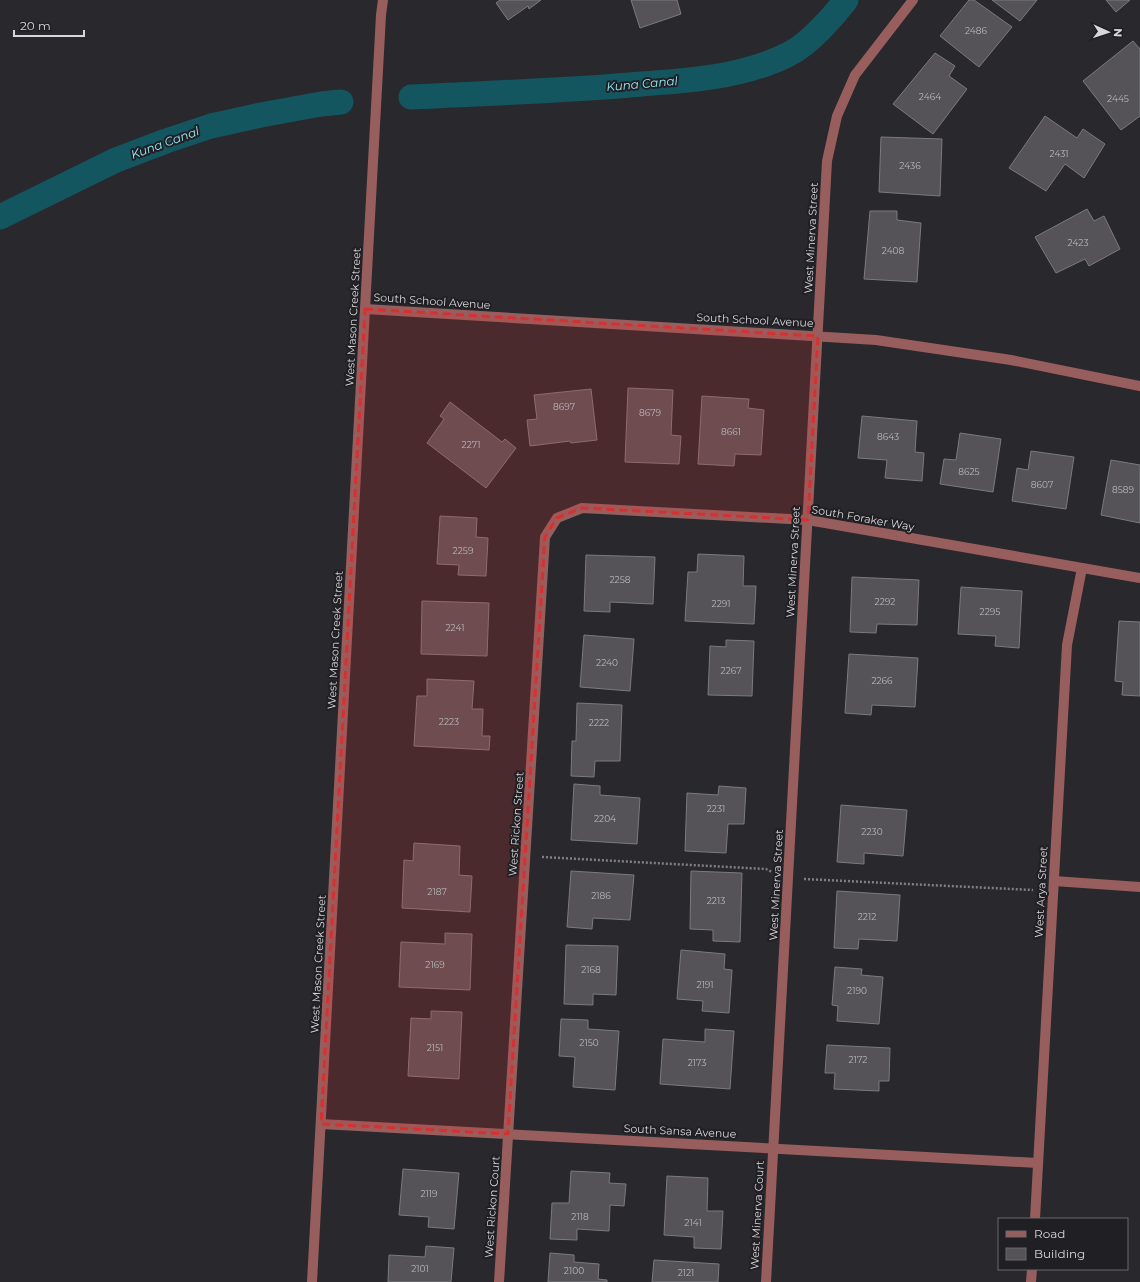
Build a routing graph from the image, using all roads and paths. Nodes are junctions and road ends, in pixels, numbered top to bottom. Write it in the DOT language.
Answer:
graph roads {
  1 [pos="383,0"];
  2 [pos="913,0"];
  3 [pos="365,309"];
  4 [pos="818,336"];
  5 [pos="1140,386"];
  6 [pos="557,518"];
  7 [pos="808,520"];
  8 [pos="1082,568"];
  9 [pos="1140,578"];
  10 [pos="1054,881"];
  11 [pos="1140,887"];
  12 [pos="321,1124"];
  13 [pos="508,1134"];
  14 [pos="773,1148"];
  15 [pos="1038,1163"];
  16 [pos="1035,1218"];
  17 [pos="1032,1270"];
  18 [pos="312,1282"];
  19 [pos="499,1282"];
  20 [pos="766,1282"];
  21 [pos="1031,1282"];
  1 -- 3 [label="street, West Mason Creek Street"];
  2 -- 4 [label="street, West Minerva Street"];
  3 -- 4 [label="street, South School Avenue"];
  3 -- 12 [label="street, West Mason Creek Street"];
  4 -- 5 [label="street, South School Avenue"];
  4 -- 7 [label="street, West Minerva Street"];
  6 -- 7 [label="street, South Foraker Way"];
  6 -- 13 [label="street, West Rickon Street"];
  7 -- 8 [label="street, South Foraker Way"];
  7 -- 14 [label="street, West Minerva Street"];
  8 -- 9 [label="street, South Foraker Way"];
  8 -- 10 [label="street, West Arya Street"];
  10 -- 11 [label="street"];
  10 -- 15 [label="street, West Arya Street"];
  12 -- 13 [label="street, South Sansa Avenue"];
  12 -- 18 [label="street, West Mason Creek Street"];
  13 -- 14 [label="street, South Sansa Avenue"];
  13 -- 19 [label="street, West Rickon Court"];
  14 -- 15 [label="street, South Sansa Avenue"];
  14 -- 20 [label="street, West Minerva Court"];
  15 -- 16 [label="street, West Arya Street"];
  17 -- 21 [label="street"];
}
